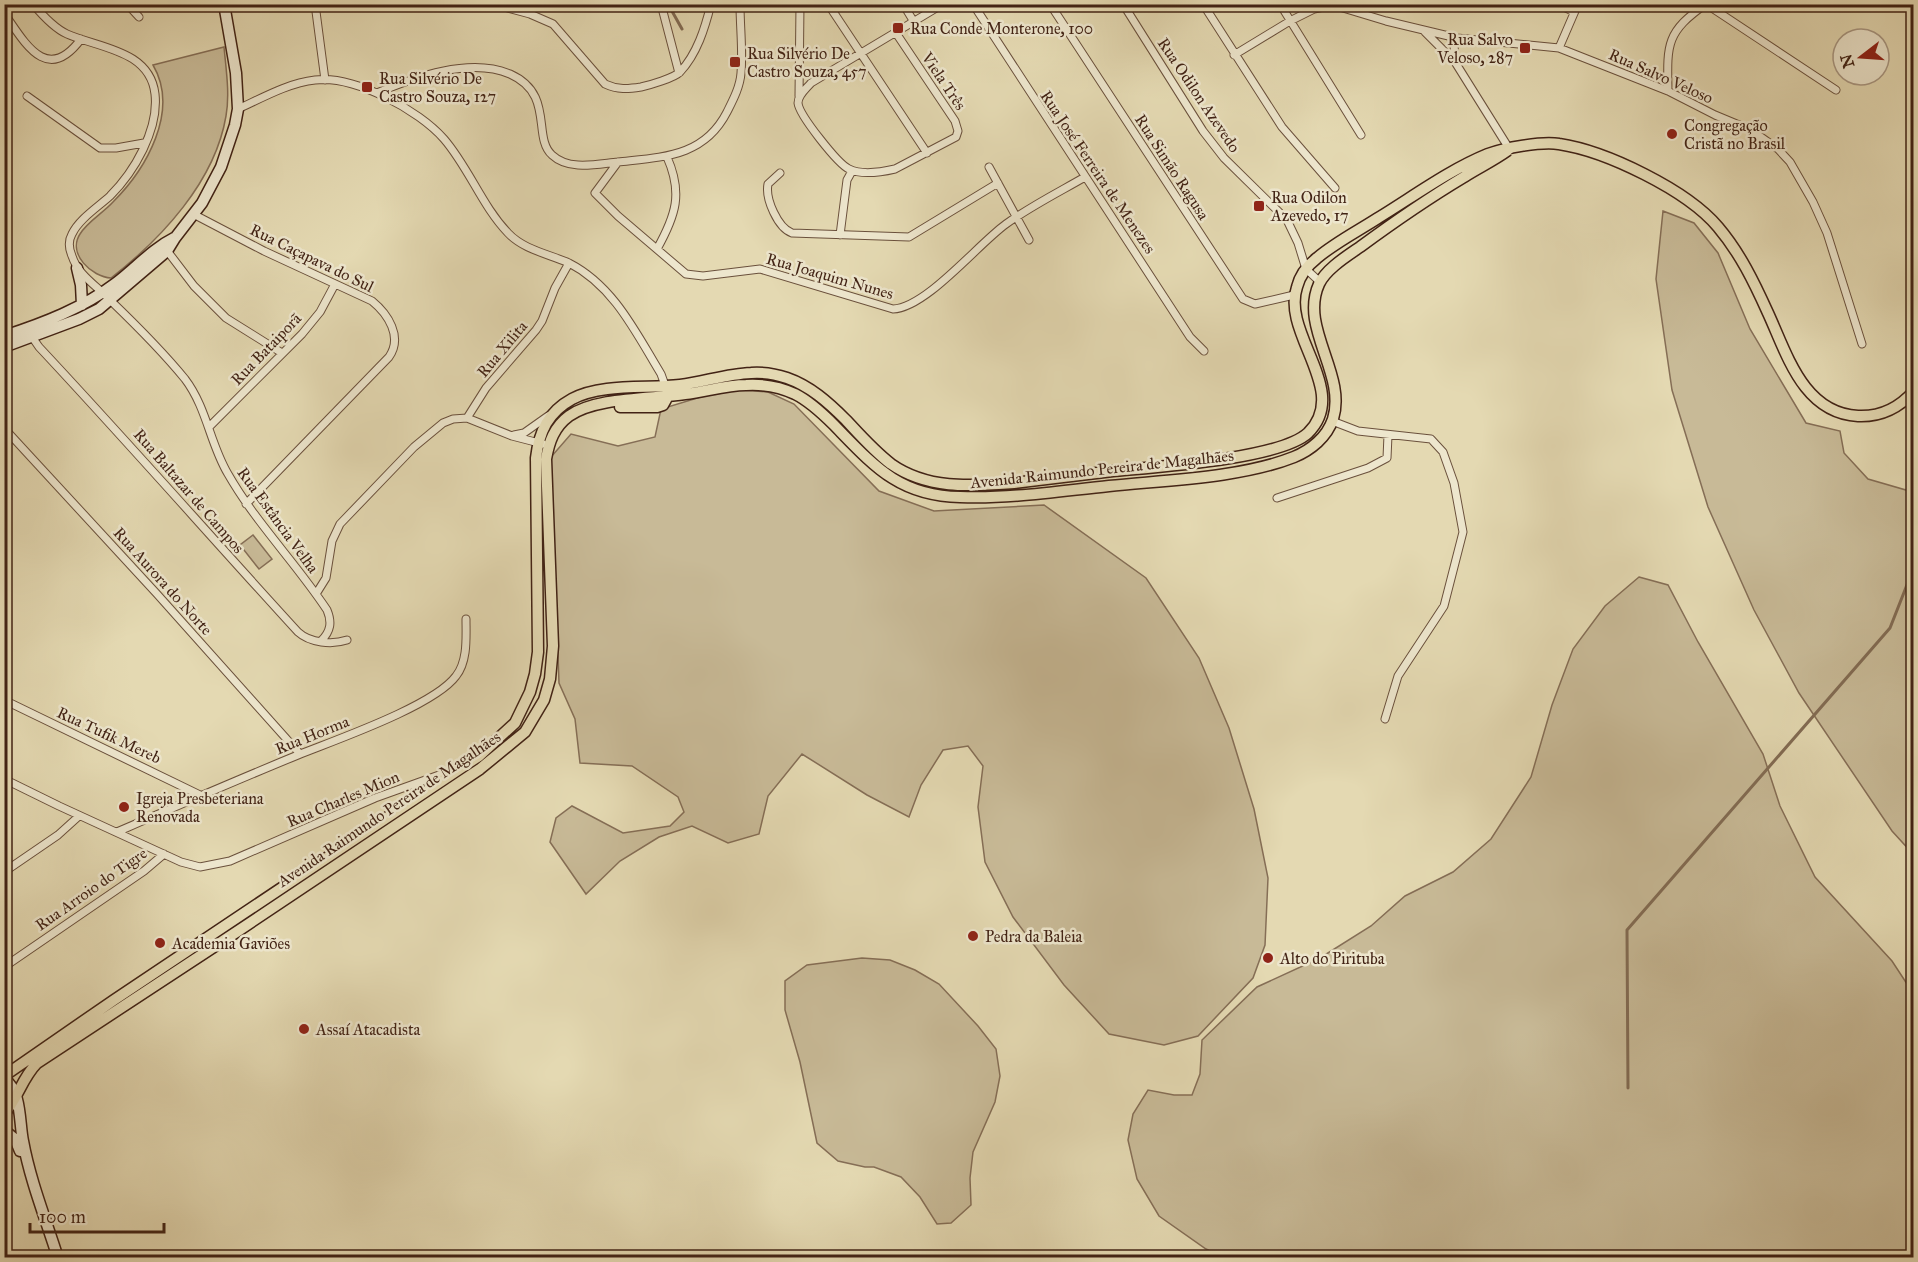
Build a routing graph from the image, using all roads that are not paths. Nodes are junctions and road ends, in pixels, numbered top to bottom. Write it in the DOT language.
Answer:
graph roads {
  1 [pos="33,4"];
  2 [pos="127,4"];
  3 [pos="224,4"];
  4 [pos="315,4"];
  5 [pos="493,4"];
  6 [pos="661,4"];
  7 [pos="711,4"];
  8 [pos="740,4"];
  9 [pos="800,4"];
  10 [pos="828,4"];
  11 [pos="903,4"];
  12 [pos="943,4"];
  13 [pos="973,4"];
  14 [pos="1050,4"];
  15 [pos="1123,4"];
  16 [pos="1203,4"];
  17 [pos="1280,4"];
  18 [pos="1354,4"];
  19 [pos="1558,4"];
  20 [pos="1578,4"];
  21 [pos="1706,4"];
  22 [pos="1574,12"];
  23 [pos="4,13"];
  24 [pos="1359,13"];
  25 [pos="139,17"];
  26 [pos="1290,21"];
  27 [pos="914,22"];
  28 [pos="1424,30"];
  29 [pos="896,33"];
  30 [pos="1457,38"];
  31 [pos="81,39"];
  32 [pos="1559,48"];
  33 [pos="862,54"];
  34 [pos="1234,55"];
  35 [pos="1455,62"];
  36 [pos="679,73"];
  37 [pos="325,80"];
  38 [pos="1836,90"];
  39 [pos="1668,91"];
  40 [pos="377,93"];
  41 [pos="27,96"];
  42 [pos="799,96"];
  43 [pos="238,109"];
  44 [pos="1361,135"];
  45 [pos="144,143"];
  46 [pos="1510,150"];
  47 [pos="927,153"];
  48 [pos="667,157"];
  49 [pos="618,162"];
  50 [pos="989,167"];
  51 [pos="852,171"];
  52 [pos="780,173"];
  53 [pos="1085,177"];
  54 [pos="998,183"];
  55 [pos="1335,188"];
  56 [pos="195,215"];
  57 [pos="1016,217"];
  58 [pos="840,235"];
  59 [pos="1029,240"];
  60 [pos="165,248"];
  61 [pos="657,249"];
  62 [pos="569,263"];
  63 [pos="77,268"];
  64 [pos="1306,269"];
  65 [pos="1320,282"];
  66 [pos="335,284"];
  67 [pos="1294,295"];
  68 [pos="107,296"];
  69 [pos="82,305"];
  70 [pos="30,333"];
  71 [pos="4,336"];
  72 [pos="1320,340"];
  73 [pos="1862,344"];
  74 [pos="4,347"];
  75 [pos="1204,351"];
  76 [pos="282,352"];
  77 [pos="667,391"];
  78 [pos="1914,391"];
  79 [pos="556,410"];
  80 [pos="465,418"];
  81 [pos="1332,421"];
  82 [pos="209,427"];
  83 [pos="4,428"];
  84 [pos="1388,435"];
  85 [pos="512,436"];
  86 [pos="543,444"];
  87 [pos="1277,498"];
  88 [pos="246,504"];
  89 [pos="316,594"];
  90 [pos="466,619"];
  91 [pos="347,640"];
  92 [pos="321,641"];
  93 [pos="4,700"];
  94 [pos="1385,719"];
  95 [pos="300,754"];
  96 [pos="4,778"];
  97 [pos="431,782"];
  98 [pos="202,796"];
  99 [pos="79,816"];
  100 [pos="117,832"];
  101 [pos="164,854"];
  102 [pos="4,872"];
  103 [pos="4,967"];
  104 [pos="4,1078"];
  105 [pos="16,1100"];
  106 [pos="4,1114"];
  107 [pos="4,1130"];
  108 [pos="56,1257"];
  1 -- 31 [label="street"];
  2 -- 25 [label="street"];
  3 -- 43 [label="main road"];
  4 -- 37 [label="street"];
  5 -- 36 [label="street"];
  6 -- 36 [label="street"];
  7 -- 36 [label="street"];
  8 -- 48 [label="street"];
  9 -- 42 [label="street"];
  10 -- 33 [label="street"];
  11 -- 27 [label="street"];
  12 -- 27 [label="street"];
  13 -- 53 [label="street, Rua José Ferreira de Menezes"];
  14 -- 67 [label="street, Rua Simão Ragusa"];
  15 -- 64 [label="street, Rua Odilon Azevedo"];
  16 -- 34 [label="street"];
  17 -- 26 [label="street"];
  18 -- 24 [label="street"];
  19 -- 22 [label="street"];
  20 -- 22 [label="street"];
  21 -- 38 [label="street"];
  21 -- 39 [label="street"];
  22 -- 32 [label="street"];
  23 -- 31 [label="street"];
  24 -- 26 [label="street, Rua Salvo Veloso"];
  24 -- 28 [label="street, Rua Salvo Veloso"];
  26 -- 34 [label="street, Rua Salvo Veloso"];
  26 -- 44 [label="street"];
  27 -- 29 [label="street"];
  28 -- 30 [label="street, Rua Salvo Veloso"];
  28 -- 35 [label="street"];
  29 -- 33 [label="street"];
  29 -- 47 [label="street, Viela Três"];
  30 -- 32 [label="street, Rua Salvo Veloso"];
  30 -- 35 [label="street"];
  31 -- 45 [label="street"];
  32 -- 39 [label="street, Rua Salvo Veloso"];
  33 -- 42 [label="street"];
  33 -- 47 [label="street"];
  34 -- 55 [label="street"];
  35 -- 46 [label="street"];
  37 -- 40 [label="street"];
  37 -- 43 [label="street"];
  39 -- 73 [label="street, Rua Salvo Veloso"];
  40 -- 49 [label="street"];
  40 -- 62 [label="street"];
  41 -- 45 [label="street"];
  42 -- 51 [label="street"];
  43 -- 56 [label="main road"];
  45 -- 63 [label="street"];
  46 -- 64 [label="main road"];
  46 -- 65 [label="main road"];
  46 -- 78 [label="main road"];
  47 -- 51 [label="street"];
  48 -- 49 [label="street"];
  48 -- 61 [label="street"];
  49 -- 61 [label="street, Rua Joaquim Nunes"];
  50 -- 54 [label="street"];
  51 -- 58 [label="street"];
  52 -- 58 [label="street"];
  53 -- 57 [label="street, Rua Joaquim Nunes"];
  53 -- 75 [label="street, Rua José Ferreira de Menezes"];
  54 -- 57 [label="street"];
  54 -- 58 [label="street"];
  56 -- 60 [label="main road"];
  56 -- 66 [label="street, Rua Caçapava do Sul"];
  57 -- 59 [label="street"];
  57 -- 61 [label="street, Rua Joaquim Nunes"];
  60 -- 68 [label="main road"];
  60 -- 76 [label="street"];
  62 -- 77 [label="street"];
  62 -- 80 [label="street, Rua Xilita"];
  63 -- 68 [label="street, Rua Estância Velha"];
  63 -- 69 [label="main road"];
  64 -- 65 [label="street, Rua Odilon Azevedo"];
  64 -- 67 [label="main road"];
  65 -- 72 [label="main road"];
  66 -- 76 [label="street, Rua Bataiporã"];
  66 -- 88 [label="street, Rua Caçapava do Sul"];
  67 -- 72 [label="main road"];
  67 -- 77 [label="main road, Avenida Raimundo Pereira de Magalhães"];
  68 -- 69 [label="main road"];
  68 -- 70 [label="main road"];
  68 -- 82 [label="street, Rua Estância Velha"];
  69 -- 70 [label="main road"];
  70 -- 71 [label="main road"];
  70 -- 74 [label="main road"];
  70 -- 92 [label="street, Rua Baltazar de Campos"];
  72 -- 81 [label="main road"];
  76 -- 82 [label="street, Rua Bataiporã"];
  77 -- 79 [label="main road, Avenida Raimundo Pereira de Magalhães"];
  77 -- 81 [label="main road, Avenida Raimundo Pereira de Magalhães"];
  77 -- 86 [label="main road, Avenida Raimundo Pereira de Magalhães"];
  79 -- 85 [label="street"];
  79 -- 86 [label="main road, Avenida Raimundo Pereira de Magalhães"];
  80 -- 85 [label="street"];
  80 -- 89 [label="street"];
  81 -- 84 [label="street"];
  82 -- 88 [label="street, Rua Estância Velha"];
  83 -- 95 [label="street, Rua Aurora do Norte"];
  84 -- 87 [label="street"];
  84 -- 94 [label="street"];
  85 -- 86 [label="street"];
  86 -- 97 [label="main road, Avenida Raimundo Pereira de Magalhães"];
  86 -- 105 [label="main road, Avenida Raimundo Pereira de Magalhães"];
  88 -- 89 [label="street, Rua Estância Velha"];
  89 -- 92 [label="street, Rua Estância Velha"];
  90 -- 95 [label="street, Rua Horma"];
  91 -- 92 [label="street, Rua Baltazar de Campos"];
  93 -- 98 [label="street, Rua Tufik Mereb"];
  95 -- 98 [label="street, Rua Horma"];
  96 -- 99 [label="street, Rua Charles Mion"];
  97 -- 101 [label="street, Rua Charles Mion"];
  97 -- 104 [label="main road, Avenida Raimundo Pereira de Magalhães"];
  98 -- 100 [label="street, Rua Horma"];
  99 -- 100 [label="street, Rua Charles Mion"];
  99 -- 102 [label="street"];
  100 -- 101 [label="street, Rua Charles Mion"];
  101 -- 103 [label="street, Rua Arroio do Tigre"];
  104 -- 105 [label="main road"];
  105 -- 106 [label="main road, Avenida Raimundo Pereira de Magalhães"];
  105 -- 108 [label="main road"];
  107 -- 108 [label="main road"];
}
